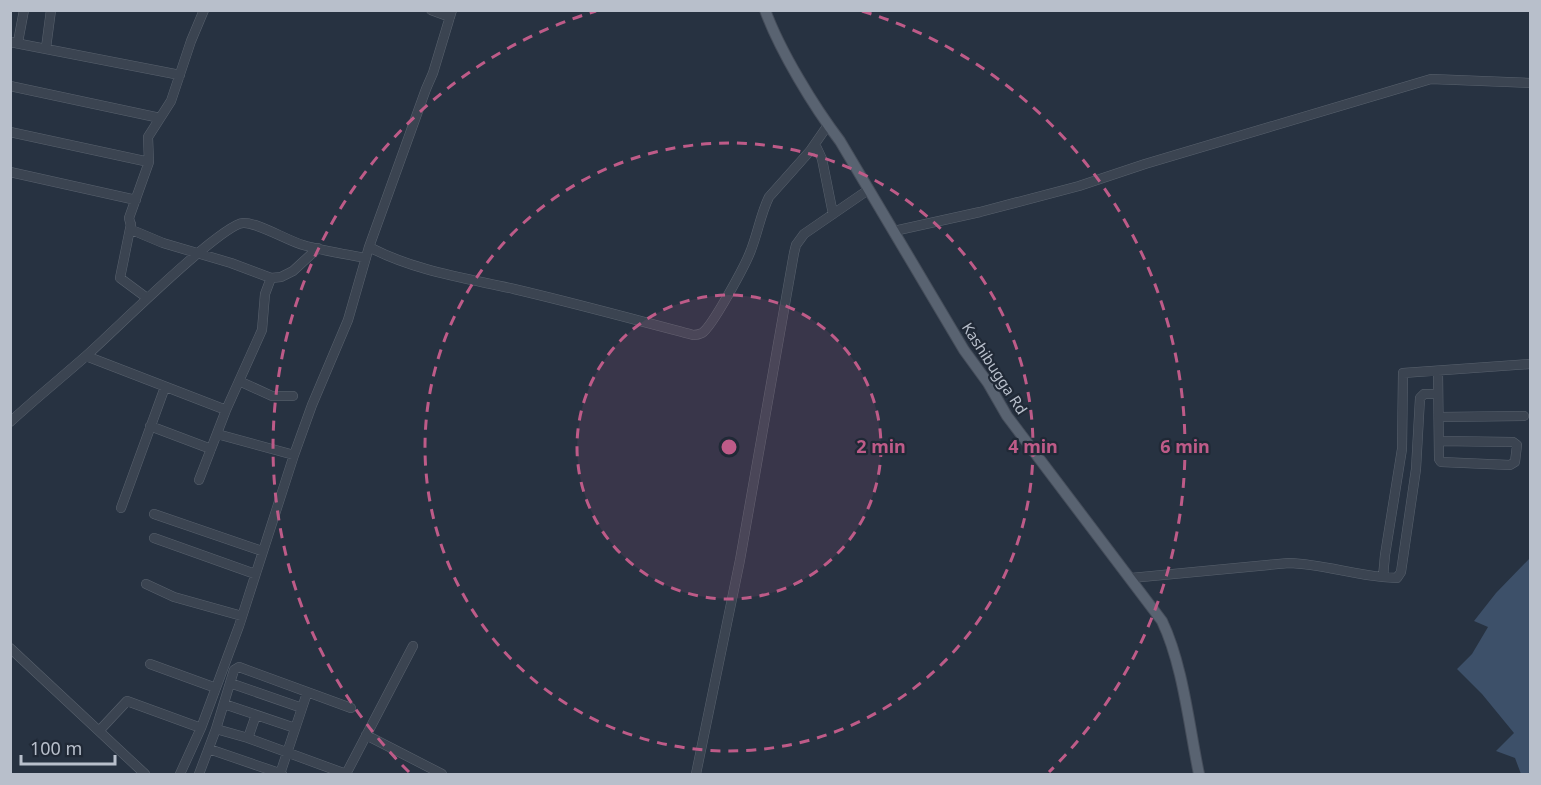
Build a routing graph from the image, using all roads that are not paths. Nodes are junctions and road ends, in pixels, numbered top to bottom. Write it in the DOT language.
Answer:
graph roads {
  1 [pos="24,10"];
  2 [pos="51,10"];
  3 [pos="204,10"];
  4 [pos="431,10"];
  5 [pos="765,10"];
  6 [pos="451,14"];
  7 [pos="14,42"];
  8 [pos="46,48"];
  9 [pos="180,75"];
  10 [pos="1530,83"];
  11 [pos="10,86"];
  12 [pos="160,118"];
  13 [pos="828,125"];
  14 [pos="10,132"];
  15 [pos="815,144"];
  16 [pos="149,162"];
  17 [pos="10,172"];
  18 [pos="868,190"];
  19 [pos="136,200"];
  20 [pos="833,214"];
  21 [pos="131,224"];
  22 [pos="894,231"];
  23 [pos="369,247"];
  24 [pos="318,249"];
  25 [pos="200,253"];
  26 [pos="366,258"];
  27 [pos="271,278"];
  28 [pos="147,298"];
  29 [pos="86,356"];
  30 [pos="1530,363"];
  31 [pos="1438,371"];
  32 [pos="239,381"];
  33 [pos="165,387"];
  34 [pos="1438,394"];
  35 [pos="294,396"];
  36 [pos="226,410"];
  37 [pos="1524,416"];
  38 [pos="1439,417"];
  39 [pos="10,422"];
  40 [pos="150,426"];
  41 [pos="217,434"];
  42 [pos="1439,441"];
  43 [pos="211,449"];
  44 [pos="294,455"];
  45 [pos="199,480"];
  46 [pos="121,508"];
  47 [pos="154,514"];
  48 [pos="154,538"];
  49 [pos="262,551"];
  50 [pos="255,574"];
  51 [pos="1383,578"];
  52 [pos="1131,579"];
  53 [pos="146,584"];
  54 [pos="242,616"];
  55 [pos="413,646"];
  56 [pos="10,648"];
  57 [pos="150,664"];
  58 [pos="230,683"];
  59 [pos="216,688"];
  60 [pos="307,693"];
  61 [pos="224,704"];
  62 [pos="302,708"];
  63 [pos="351,708"];
  64 [pos="256,715"];
  65 [pos="201,728"];
  66 [pos="295,728"];
  67 [pos="216,729"];
  68 [pos="99,731"];
  69 [pos="366,735"];
  70 [pos="248,738"];
  71 [pos="208,749"];
  72 [pos="286,752"];
  73 [pos="200,773"];
  74 [pos="146,774"];
  75 [pos="180,774"];
  76 [pos="210,774"];
  77 [pos="281,774"];
  78 [pos="346,774"];
  79 [pos="442,774"];
  80 [pos="696,774"];
  81 [pos="1199,774"];
  1 -- 7 [label="street"];
  2 -- 8 [label="street"];
  3 -- 9 [label="street"];
  4 -- 6 [label="street"];
  5 -- 13 [label="main road, Kashibugga Rd"];
  6 -- 23 [label="street"];
  7 -- 8 [label="street"];
  8 -- 9 [label="street"];
  9 -- 12 [label="street"];
  10 -- 22 [label="street"];
  11 -- 12 [label="street"];
  12 -- 16 [label="street"];
  13 -- 15 [label="street"];
  13 -- 18 [label="main road, Kashibugga Rd"];
  14 -- 16 [label="street"];
  15 -- 20 [label="street"];
  15 -- 23 [label="street"];
  16 -- 19 [label="street"];
  17 -- 19 [label="street"];
  18 -- 20 [label="street"];
  18 -- 22 [label="main road, Kashibugga Rd"];
  19 -- 21 [label="street"];
  20 -- 80 [label="street"];
  21 -- 25 [label="street"];
  21 -- 28 [label="street"];
  22 -- 52 [label="main road, Kashibugga Rd"];
  23 -- 26 [label="street"];
  24 -- 25 [label="street"];
  24 -- 26 [label="street"];
  24 -- 27 [label="street"];
  25 -- 27 [label="street"];
  25 -- 28 [label="street"];
  26 -- 44 [label="street"];
  27 -- 32 [label="street"];
  28 -- 29 [label="street"];
  29 -- 33 [label="street"];
  29 -- 39 [label="street"];
  30 -- 31 [label="street"];
  31 -- 34 [label="street"];
  31 -- 51 [label="street"];
  32 -- 35 [label="street"];
  32 -- 36 [label="street"];
  33 -- 36 [label="street"];
  33 -- 40 [label="street"];
  34 -- 38 [label="street"];
  34 -- 51 [label="street"];
  36 -- 41 [label="street"];
  37 -- 38 [label="street"];
  38 -- 42 [label="street"];
  40 -- 43 [label="street"];
  40 -- 46 [label="street"];
  41 -- 43 [label="street"];
  41 -- 44 [label="street"];
  42 -- 42 [label="street"];
  43 -- 45 [label="street"];
  44 -- 49 [label="street"];
  47 -- 49 [label="street"];
  48 -- 50 [label="street"];
  49 -- 50 [label="street"];
  50 -- 54 [label="street"];
  51 -- 52 [label="street"];
  52 -- 81 [label="main road, Kashibugga Rd"];
  53 -- 54 [label="street"];
  54 -- 59 [label="street"];
  55 -- 69 [label="street"];
  56 -- 68 [label="street"];
  57 -- 59 [label="street"];
  58 -- 60 [label="street"];
  58 -- 61 [label="street"];
  58 -- 62 [label="street"];
  59 -- 65 [label="street"];
  60 -- 62 [label="street"];
  60 -- 63 [label="street"];
  61 -- 64 [label="street"];
  61 -- 67 [label="street"];
  62 -- 66 [label="street"];
  64 -- 66 [label="street"];
  64 -- 70 [label="street"];
  65 -- 68 [label="street"];
  65 -- 75 [label="street"];
  66 -- 72 [label="street"];
  67 -- 70 [label="street"];
  67 -- 71 [label="street"];
  68 -- 74 [label="street"];
  69 -- 78 [label="street"];
  69 -- 79 [label="street"];
  70 -- 72 [label="street"];
  71 -- 73 [label="street"];
  71 -- 77 [label="street"];
  72 -- 77 [label="street"];
  72 -- 78 [label="street"];
  73 -- 76 [label="street"];
}
